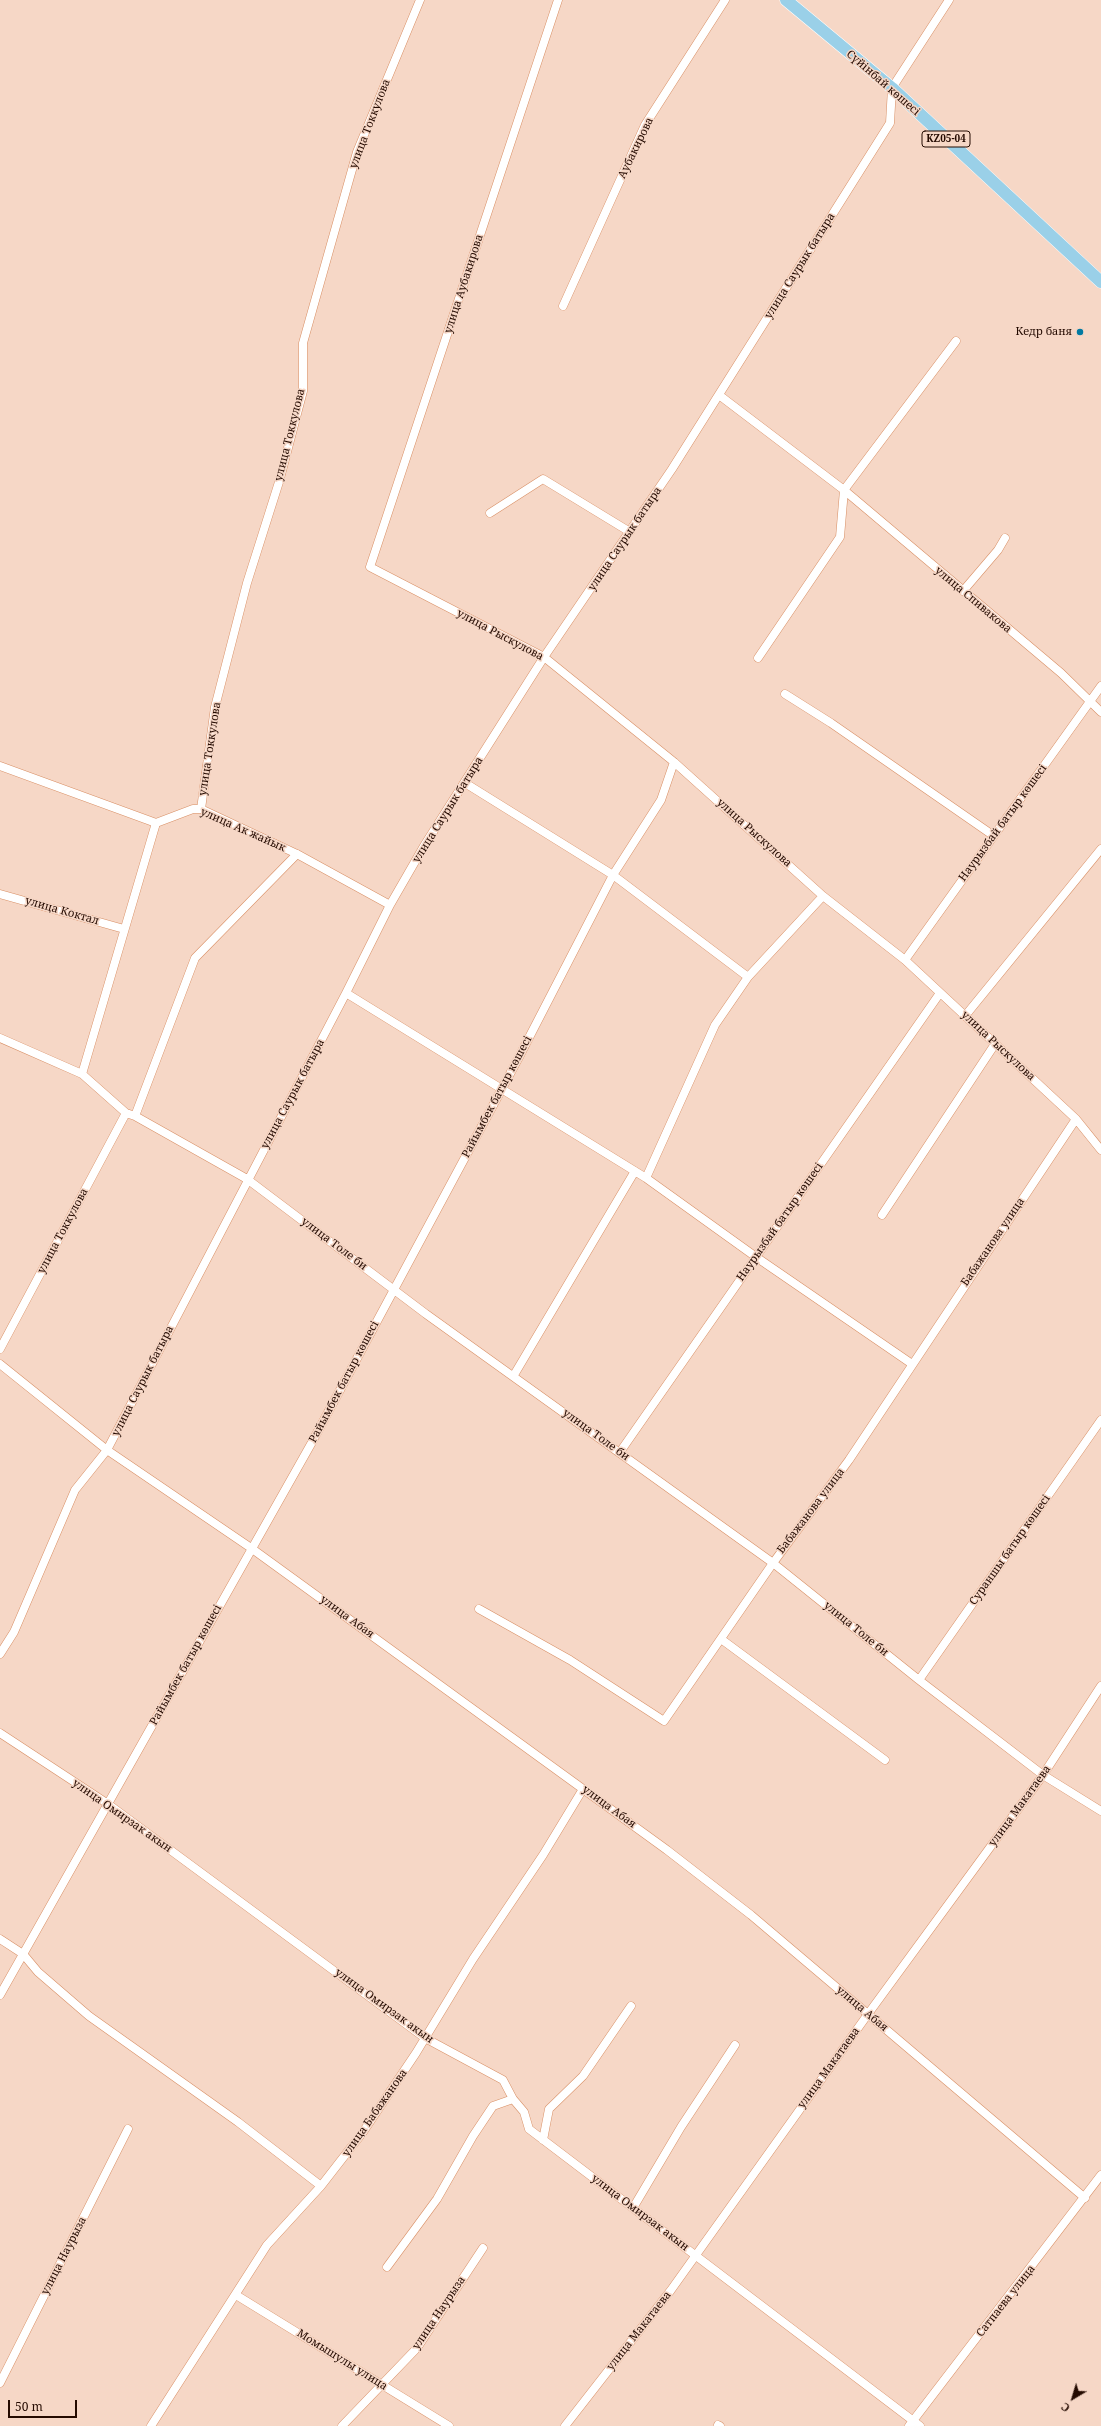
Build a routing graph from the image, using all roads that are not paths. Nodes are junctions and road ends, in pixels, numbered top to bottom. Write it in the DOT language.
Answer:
graph roads {
  1 [pos="420,0"];
  2 [pos="558,0"];
  3 [pos="725,0"];
  4 [pos="786,0"];
  5 [pos="949,0"];
  6 [pos="892,88"];
  7 [pos="1101,282"];
  8 [pos="564,306"];
  9 [pos="956,341"];
  10 [pos="719,395"];
  11 [pos="844,490"];
  12 [pos="490,513"];
  13 [pos="630,532"];
  14 [pos="1005,538"];
  15 [pos="370,567"];
  16 [pos="963,591"];
  17 [pos="544,657"];
  18 [pos="758,658"];
  19 [pos="1101,686"];
  20 [pos="785,694"];
  21 [pos="1090,701"];
  22 [pos="1101,712"];
  23 [pos="674,762"];
  24 [pos="0,766"];
  25 [pos="465,783"];
  26 [pos="200,809"];
  27 [pos="156,823"];
  28 [pos="994,836"];
  29 [pos="1101,849"];
  30 [pos="297,854"];
  31 [pos="613,875"];
  32 [pos="0,894"];
  33 [pos="822,896"];
  34 [pos="390,905"];
  35 [pos="124,929"];
  36 [pos="904,960"];
  37 [pos="748,977"];
  38 [pos="346,993"];
  39 [pos="940,993"];
  40 [pos="965,1016"];
  41 [pos="0,1038"];
  42 [pos="995,1044"];
  43 [pos="82,1074"];
  44 [pos="501,1090"];
  45 [pos="126,1113"];
  46 [pos="135,1116"];
  47 [pos="1076,1119"];
  48 [pos="1101,1150"];
  49 [pos="635,1171"];
  50 [pos="646,1178"];
  51 [pos="247,1179"];
  52 [pos="882,1215"];
  53 [pos="756,1257"];
  54 [pos="395,1289"];
  55 [pos="0,1349"];
  56 [pos="0,1364"];
  57 [pos="912,1364"];
  58 [pos="514,1375"];
  59 [pos="1101,1420"];
  60 [pos="107,1450"];
  61 [pos="620,1452"];
  62 [pos="251,1548"];
  63 [pos="773,1563"];
  64 [pos="479,1608"];
  65 [pos="721,1639"];
  66 [pos="0,1654"];
  67 [pos="919,1680"];
  68 [pos="1101,1686"];
  69 [pos="0,1733"];
  70 [pos="885,1760"];
  71 [pos="1043,1775"];
  72 [pos="583,1789"];
  73 [pos="108,1804"];
  74 [pos="1101,1811"];
  75 [pos="0,1940"];
  76 [pos="23,1954"];
  77 [pos="0,1995"];
  78 [pos="631,2006"];
  79 [pos="868,2014"];
  80 [pos="425,2038"];
  81 [pos="735,2045"];
  82 [pos="513,2099"];
  83 [pos="128,2129"];
  84 [pos="543,2140"];
  85 [pos="1101,2175"];
  86 [pos="321,2186"];
  87 [pos="1085,2198"];
  88 [pos="633,2208"];
  89 [pos="483,2248"];
  90 [pos="696,2255"];
  91 [pos="387,2267"];
  92 [pos="236,2295"];
  93 [pos="0,2383"];
  94 [pos="381,2384"];
  95 [pos="914,2424"];
  96 [pos="151,2426"];
  97 [pos="342,2426"];
  98 [pos="449,2426"];
  99 [pos="564,2426"];
  1 -- 26 [label="street, улица Токкулова"];
  2 -- 15 [label="street, улица Аубакирова"];
  3 -- 8 [label="street, Аубакирова"];
  4 -- 6 [label="main road, Сүйінбай көшесі / KZ05-04"];
  5 -- 6 [label="street, улица Саурык батыра"];
  6 -- 7 [label="main road, Сүйінбай көшесі / KZ05-04"];
  6 -- 10 [label="street, улица Саурык батыра"];
  9 -- 11 [label="street"];
  10 -- 11 [label="street, улица Спивакова"];
  10 -- 13 [label="street, улица Саурык батыра"];
  11 -- 16 [label="street, улица Спивакова"];
  11 -- 18 [label="street"];
  12 -- 13 [label="street"];
  13 -- 17 [label="street, улица Саурык батыра"];
  14 -- 16 [label="street"];
  15 -- 17 [label="street, улица Рыскулова"];
  16 -- 21 [label="street, улица Спивакова"];
  17 -- 23 [label="street, улица Рыскулова"];
  17 -- 25 [label="street, улица Саурык батыра"];
  19 -- 21 [label="street, Наурызбай батыр көшесі"];
  20 -- 28 [label="street"];
  21 -- 22 [label="street, улица Спивакова"];
  21 -- 28 [label="street, Наурызбай батыр көшесі"];
  23 -- 31 [label="street, Райымбек батыр көшесі"];
  23 -- 33 [label="street, улица Рыскулова"];
  24 -- 27 [label="street"];
  25 -- 31 [label="street"];
  25 -- 34 [label="street, улица Саурык батыра"];
  26 -- 27 [label="street, улица Ак жайык"];
  26 -- 30 [label="street, улица Ак жайык"];
  27 -- 35 [label="street"];
  28 -- 36 [label="street, Наурызбай батыр көшесі"];
  29 -- 40 [label="street"];
  30 -- 34 [label="street, улица Ак жайык"];
  30 -- 46 [label="street"];
  31 -- 37 [label="street"];
  31 -- 44 [label="street, Райымбек батыр көшесі"];
  32 -- 35 [label="street, улица Коктал"];
  33 -- 36 [label="street, улица Рыскулова"];
  33 -- 37 [label="street"];
  34 -- 38 [label="street, улица Саурык батыра"];
  35 -- 43 [label="street"];
  36 -- 39 [label="street, улица Рыскулова"];
  37 -- 50 [label="street"];
  38 -- 44 [label="street"];
  38 -- 51 [label="street, улица Саурык батыра"];
  39 -- 40 [label="street, улица Рыскулова"];
  39 -- 53 [label="street, Наурызбай батыр көшесі"];
  40 -- 42 [label="street, улица Рыскулова"];
  41 -- 43 [label="street, улица Толе би"];
  42 -- 47 [label="street, улица Рыскулова"];
  42 -- 52 [label="street"];
  43 -- 45 [label="street, улица Толе би"];
  44 -- 49 [label="street"];
  44 -- 54 [label="street, Райымбек батыр көшесі"];
  45 -- 46 [label="street, улица Толе би"];
  45 -- 55 [label="street, улица Токкулова"];
  46 -- 51 [label="street, улица Толе би"];
  47 -- 48 [label="street, улица Рыскулова"];
  47 -- 57 [label="street, Бабажанова улица"];
  49 -- 50 [label="street"];
  49 -- 58 [label="street"];
  50 -- 53 [label="street"];
  51 -- 54 [label="street, улица Толе би"];
  51 -- 60 [label="street, улица Саурык батыра"];
  53 -- 57 [label="street"];
  53 -- 61 [label="street, Наурызбай батыр көшесі"];
  54 -- 58 [label="street, улица Толе би"];
  54 -- 62 [label="street, Райымбек батыр көшесі"];
  56 -- 60 [label="street, улица Абая"];
  57 -- 63 [label="street, Бабажанова улица"];
  58 -- 61 [label="street, улица Толе би"];
  59 -- 67 [label="street, Сураншы батыр көшесі"];
  60 -- 62 [label="street, улица Абая"];
  60 -- 66 [label="street, улица Саурык батыра"];
  61 -- 63 [label="street, улица Толе би"];
  62 -- 72 [label="street, улица Абая"];
  62 -- 73 [label="street, Райымбек батыр көшесі"];
  63 -- 65 [label="street, Бабажанова улица"];
  63 -- 67 [label="street, улица Толе би"];
  64 -- 65 [label="street, Бабажанова улица"];
  65 -- 70 [label="street"];
  67 -- 71 [label="street, улица Толе би"];
  68 -- 71 [label="street, улица Макатаева"];
  69 -- 73 [label="street, улица Омирзак акын"];
  71 -- 74 [label="street, улица Толе би"];
  71 -- 79 [label="street, улица Макатаева"];
  72 -- 79 [label="street, улица Абая"];
  72 -- 80 [label="street, улица Бабажанова"];
  73 -- 76 [label="street, Райымбек батыр көшесі"];
  73 -- 80 [label="street, улица Омирзак акын"];
  75 -- 76 [label="street"];
  76 -- 77 [label="street, Райымбек батыр көшесі"];
  76 -- 86 [label="street"];
  78 -- 84 [label="street"];
  79 -- 87 [label="street, улица Абая"];
  79 -- 90 [label="street, улица Макатаева"];
  80 -- 82 [label="street, улица Омирзак акын"];
  80 -- 86 [label="street, улица Бабажанова"];
  81 -- 88 [label="street"];
  82 -- 84 [label="street, улица Омирзак акын"];
  82 -- 91 [label="street"];
  83 -- 93 [label="street, улица Наурыза"];
  84 -- 88 [label="street, улица Омирзак акын"];
  85 -- 87 [label="street, Сатпаева улица"];
  86 -- 92 [label="street, улица Бабажанова"];
  87 -- 95 [label="street, Сатпаева улица"];
  88 -- 90 [label="street, улица Омирзак акын"];
  89 -- 94 [label="street, улица Наурыза"];
  90 -- 95 [label="street, улица Омирзак акын"];
  90 -- 99 [label="street, улица Макатаева"];
  92 -- 94 [label="street, Момышулы улица"];
  92 -- 96 [label="street, улица Бабажанова"];
  94 -- 97 [label="street, улица Наурыза"];
  94 -- 98 [label="street, Момышулы улица"];
}
